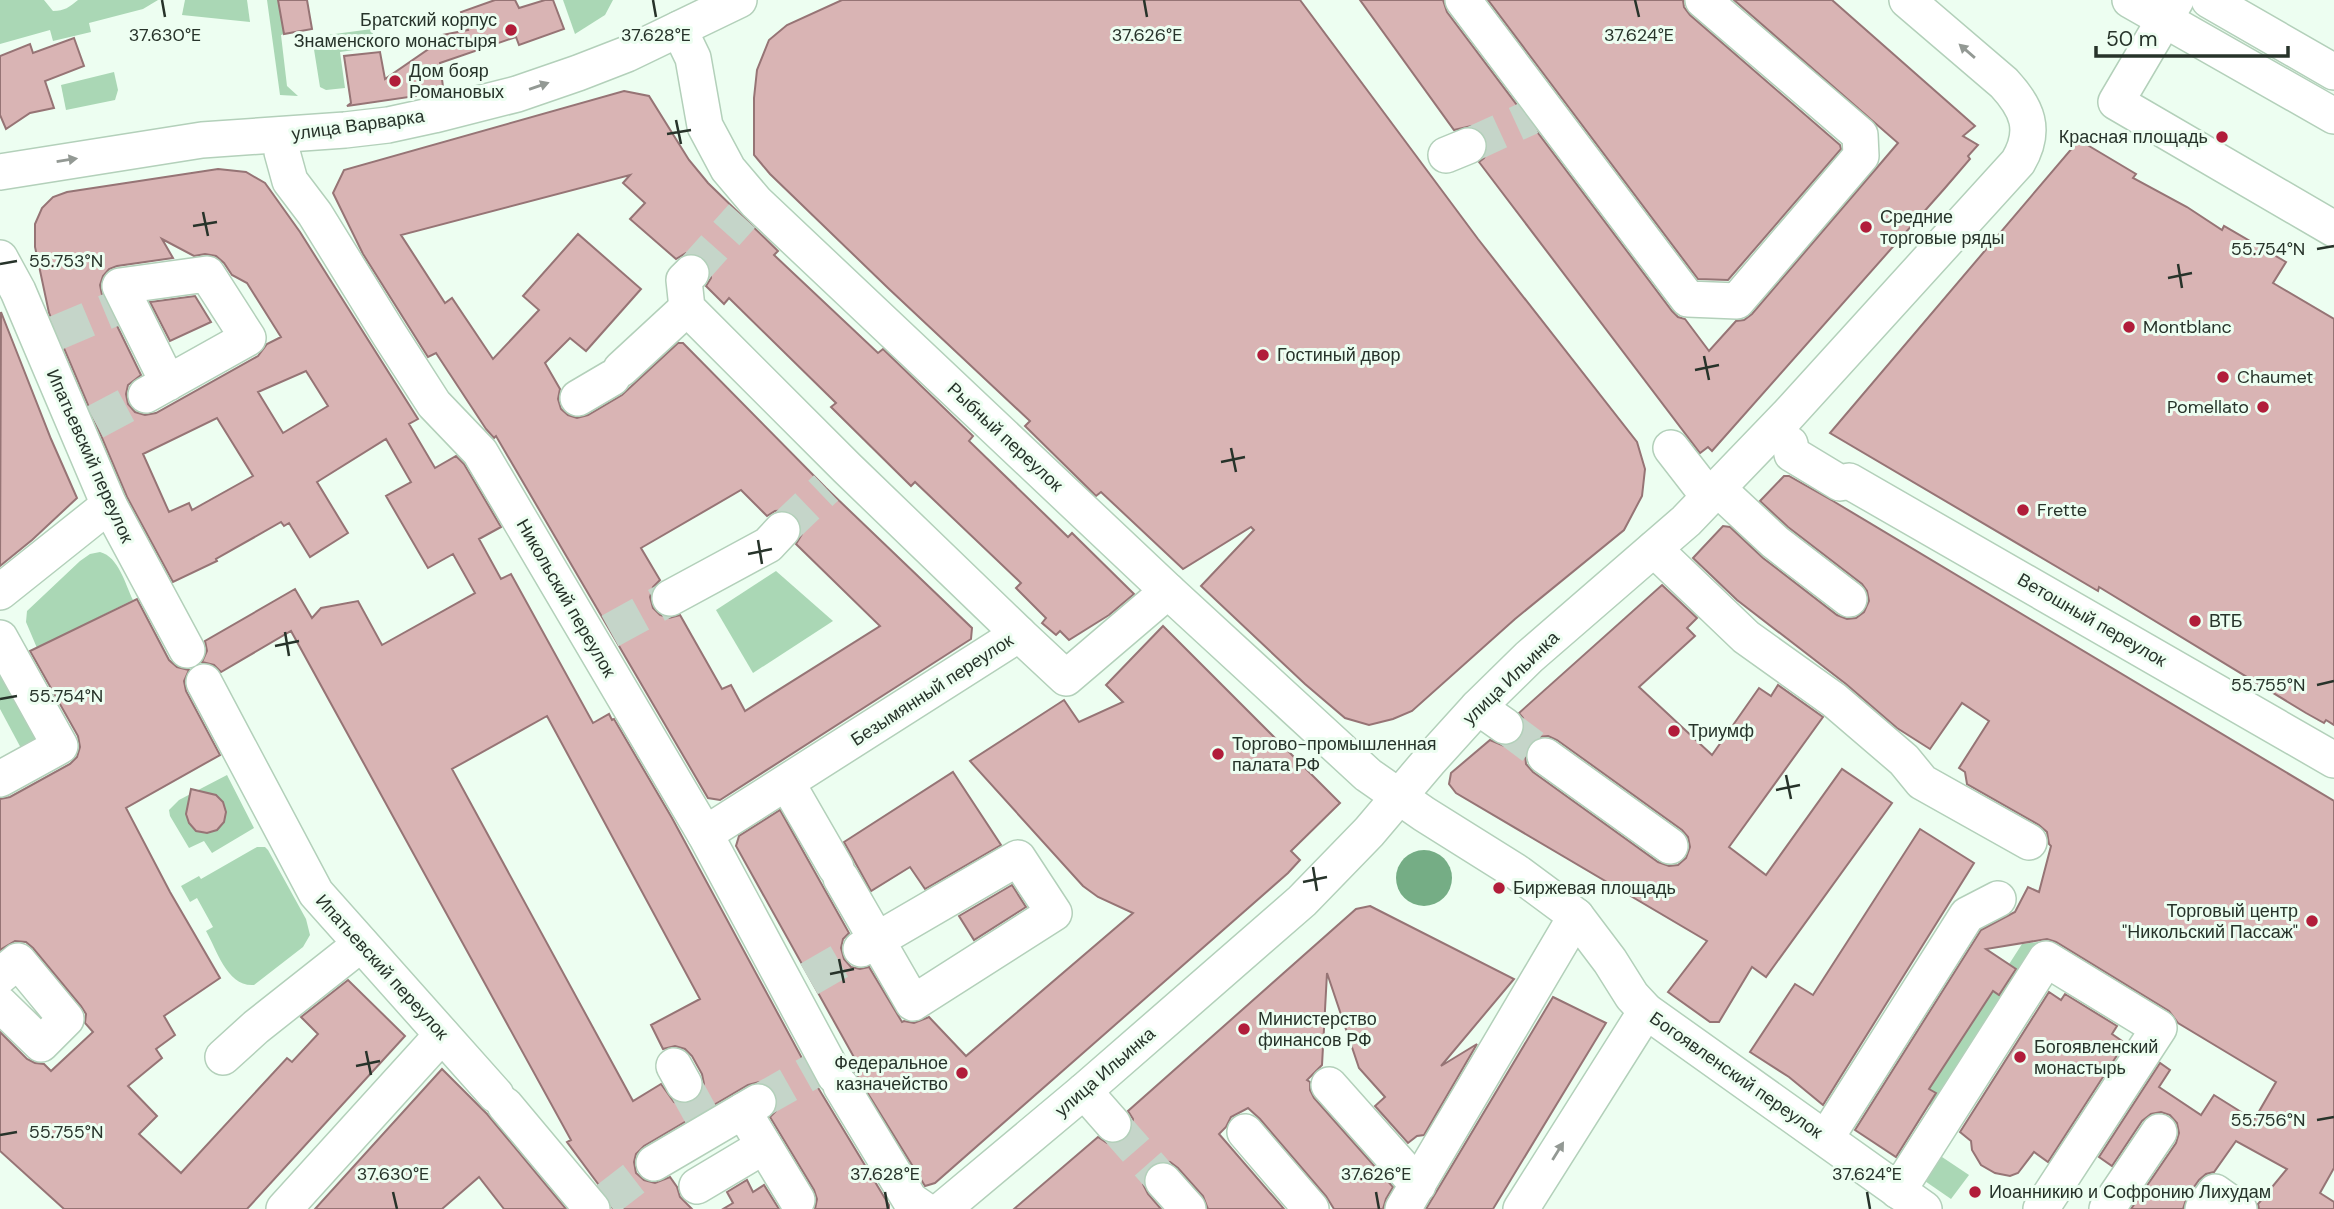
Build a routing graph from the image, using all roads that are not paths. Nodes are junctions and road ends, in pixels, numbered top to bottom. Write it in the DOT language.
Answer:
graph roads {
  1 [pos="739,0"];
  2 [pos="1463,0"];
  3 [pos="1703,0"];
  4 [pos="1907,0"];
  5 [pos="2130,0"];
  6 [pos="2209,0"];
  7 [pos="2170,10"];
  8 [pos="679,29"];
  9 [pos="2334,72"];
  10 [pos="2334,116"];
  11 [pos="281,135"];
  12 [pos="0,172"];
  13 [pos="2334,229"];
  14 [pos="0,258"];
  15 [pos="691,272"];
  16 [pos="123,305"];
  17 [pos="688,308"];
  18 [pos="578,398"];
  19 [pos="1781,438"];
  20 [pos="1671,448"];
  21 [pos="1713,492"];
  22 [pos="108,505"];
  23 [pos="782,530"];
  24 [pos="1654,550"];
  25 [pos="0,592"];
  26 [pos="670,598"];
  27 [pos="1849,599"];
  28 [pos="1155,602"];
  29 [pos="1019,634"];
  30 [pos="0,638"];
  31 [pos="187,650"];
  32 [pos="204,682"];
  33 [pos="1545,756"];
  34 [pos="2334,760"];
  35 [pos="0,779"];
  36 [pos="787,783"];
  37 [pos="1400,797"];
  38 [pos="705,834"];
  39 [pos="2029,842"];
  40 [pos="1670,846"];
  41 [pos="1998,899"];
  42 [pos="1576,916"];
  43 [pos="361,944"];
  44 [pos="869,945"];
  45 [pos="0,976"];
  46 [pos="1646,1011"];
  47 [pos="8,1018"];
  48 [pos="442,1035"];
  49 [pos="223,1057"];
  50 [pos="1329,1085"];
  51 [pos="1084,1091"];
  52 [pos="1113,1124"];
  53 [pos="1245,1132"];
  54 [pos="2159,1132"];
  55 [pos="1826,1138"];
  56 [pos="764,1146"];
  57 [pos="1163,1181"];
  58 [pos="1410,1197"];
  59 [pos="704,1198"];
  60 [pos="797,1200"];
  61 [pos="1911,1200"];
  62 [pos="597,1206"];
  63 [pos="285,1209"];
  64 [pos="923,1209"];
  65 [pos="943,1209"];
  66 [pos="1188,1209"];
  67 [pos="1311,1209"];
  68 [pos="1521,1209"];
  69 [pos="2041,1209"];
  70 [pos="2107,1209"];
  71 [pos="2203,1209"];
  72 [pos="2239,1209"];
  1 -- 8 [label="street, улица Варварка"];
  2 -- 3 [label="street"];
  19 -- 4 [label="street, улица Ильинка, one-way"];
  5 -- 7 [label="street"];
  6 -- 9 [label="street"];
  7 -- 10 [label="street"];
  7 -- 13 [label="street"];
  11 -- 8 [label="street, улица Варварка, one-way"];
  8 -- 28 [label="street, Рыбный переулок"];
  12 -- 11 [label="street, улица Варварка, one-way"];
  11 -- 38 [label="street, Никольский переулок"];
  14 -- 22 [label="street, Ипатьевский переулок"];
  15 -- 17 [label="street"];
  16 -- 16 [label="street"];
  17 -- 18 [label="street"];
  17 -- 29 [label="street"];
  19 -- 21 [label="street, улица Ильинка"];
  19 -- 34 [label="street, Ветошный переулок"];
  20 -- 21 [label="street"];
  21 -- 24 [label="street, улица Ильинка"];
  21 -- 27 [label="street"];
  22 -- 25 [label="street"];
  22 -- 31 [label="street, Ипатьевский переулок"];
  23 -- 26 [label="street"];
  24 -- 37 [label="street, улица Ильинка"];
  24 -- 39 [label="street"];
  28 -- 29 [label="street, Безымянный переулок"];
  28 -- 37 [label="street, Рыбный переулок"];
  29 -- 36 [label="street, Безымянный переулок"];
  30 -- 35 [label="street"];
  32 -- 43 [label="street, Ипатьевский переулок"];
  33 -- 40 [label="street"];
  36 -- 38 [label="street, Безымянный переулок"];
  36 -- 44 [label="street"];
  37 -- 42 [label="street, Богоявленский переулок"];
  37 -- 51 [label="street, улица Ильинка"];
  38 -- 64 [label="street, Никольский переулок"];
  41 -- 55 [label="street"];
  42 -- 46 [label="street, Богоявленский переулок"];
  42 -- 58 [label="street"];
  43 -- 48 [label="street, Ипатьевский переулок"];
  43 -- 49 [label="street"];
  44 -- 44 [label="street"];
  45 -- 47 [label="street"];
  46 -- 55 [label="street, Богоявленский переулок"];
  68 -- 46 [label="street, one-way"];
  48 -- 62 [label="street, Ипатьевский переулок"];
  48 -- 63 [label="street"];
  50 -- 58 [label="street"];
  51 -- 52 [label="street"];
  51 -- 65 [label="street, улица Ильинка"];
  53 -- 67 [label="street"];
  54 -- 70 [label="street"];
  55 -- 61 [label="street, Богоявленский переулок"];
  56 -- 59 [label="street"];
  56 -- 59 [label="street"];
  56 -- 60 [label="street"];
  57 -- 66 [label="street"];
  61 -- 69 [label="street"];
  71 -- 72 [label="street"];
}
